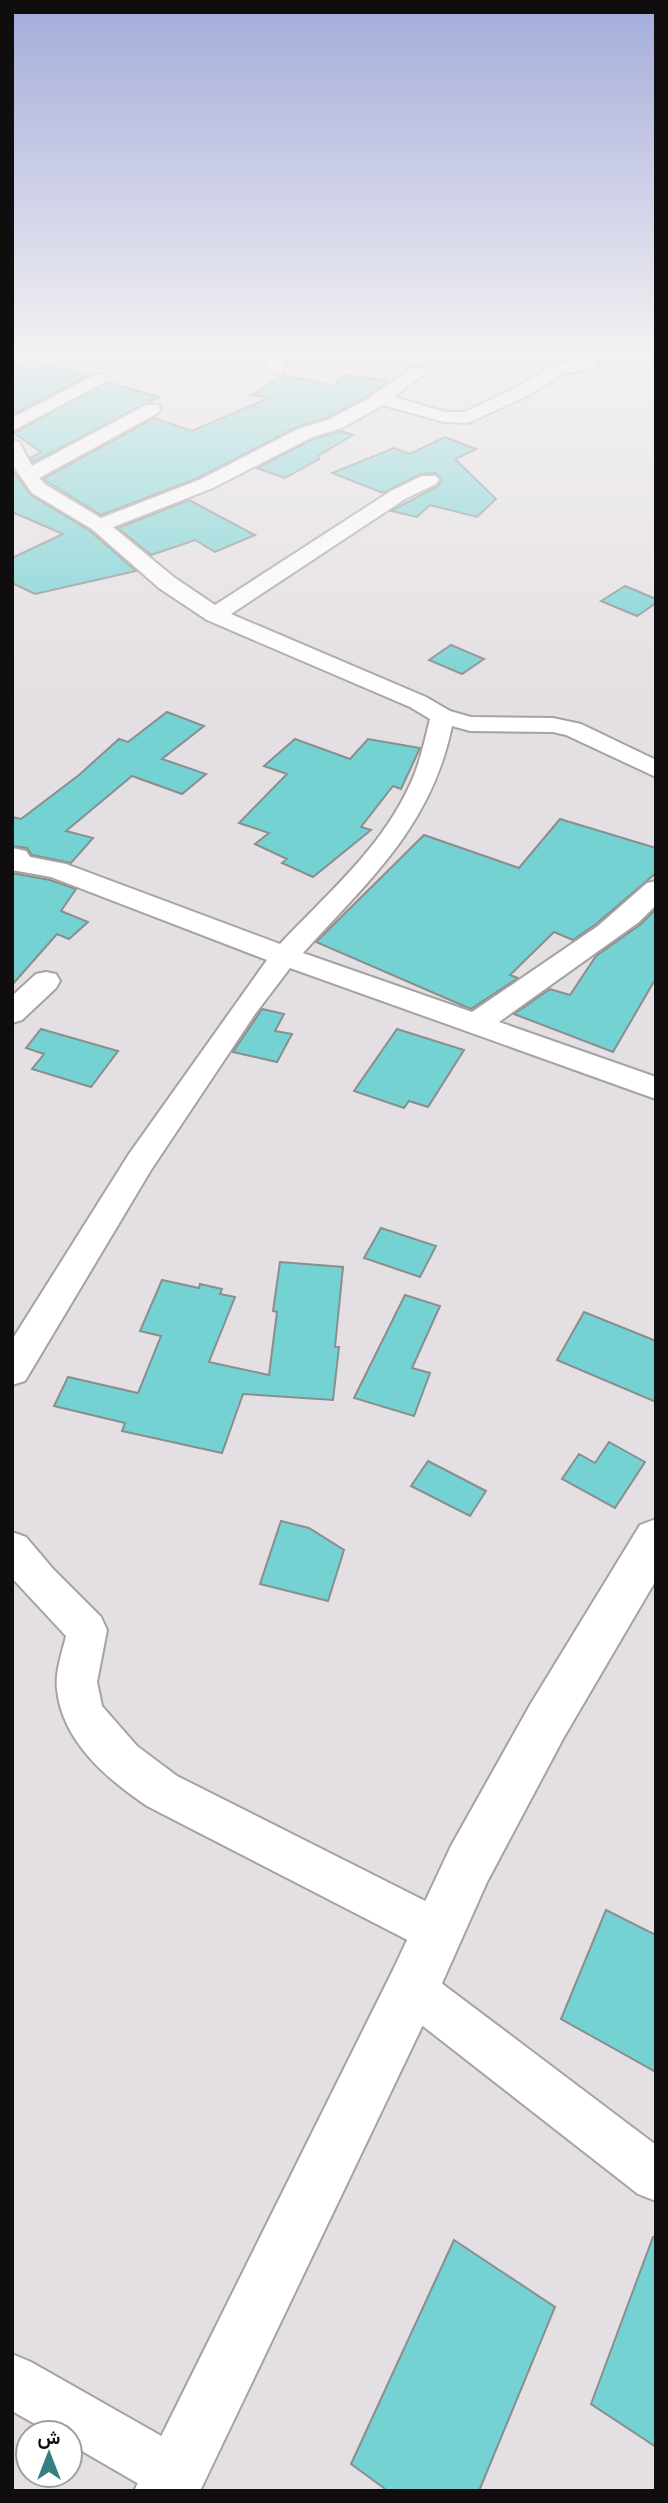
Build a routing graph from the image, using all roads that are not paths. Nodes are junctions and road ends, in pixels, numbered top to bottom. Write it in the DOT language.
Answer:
graph roads {
  1 [pos="26,470"];
  2 [pos="39,470"];
  3 [pos="233,470"];
  4 [pos="29,475"];
  5 [pos="429,480"];
  6 [pos="99,525"];
  7 [pos="215,615"];
  8 [pos="442,716"];
  9 [pos="656,769"];
  10 [pos="14,858"];
  11 [pos="656,889"];
  12 [pos="284,956"];
  13 [pos="46,981"];
  14 [pos="12,1013"];
  15 [pos="475,1024"];
  16 [pos="656,1088"];
  17 [pos="12,1371"];
  18 [pos="656,1539"];
  19 [pos="12,1549"];
  20 [pos="439,1932"];
  21 [pos="412,1989"];
  22 [pos="656,2176"];
  23 [pos="12,2381"];
  24 [pos="170,2482"];
  1 -- 4 [label="street"];
  2 -- 4 [label="street"];
  3 -- 6 [label="street"];
  4 -- 6 [label="street"];
  5 -- 7 [label="street"];
  6 -- 7 [label="street"];
  7 -- 8 [label="street"];
  8 -- 9 [label="street"];
  8 -- 12 [label="street"];
  10 -- 12 [label="street"];
  11 -- 15 [label="street"];
  12 -- 15 [label="street"];
  12 -- 17 [label="street"];
  13 -- 14 [label="street"];
  15 -- 16 [label="street"];
  18 -- 20 [label="street"];
  19 -- 20 [label="street"];
  20 -- 21 [label="street"];
  21 -- 22 [label="street"];
  21 -- 24 [label="street"];
  23 -- 24 [label="street"];
}
